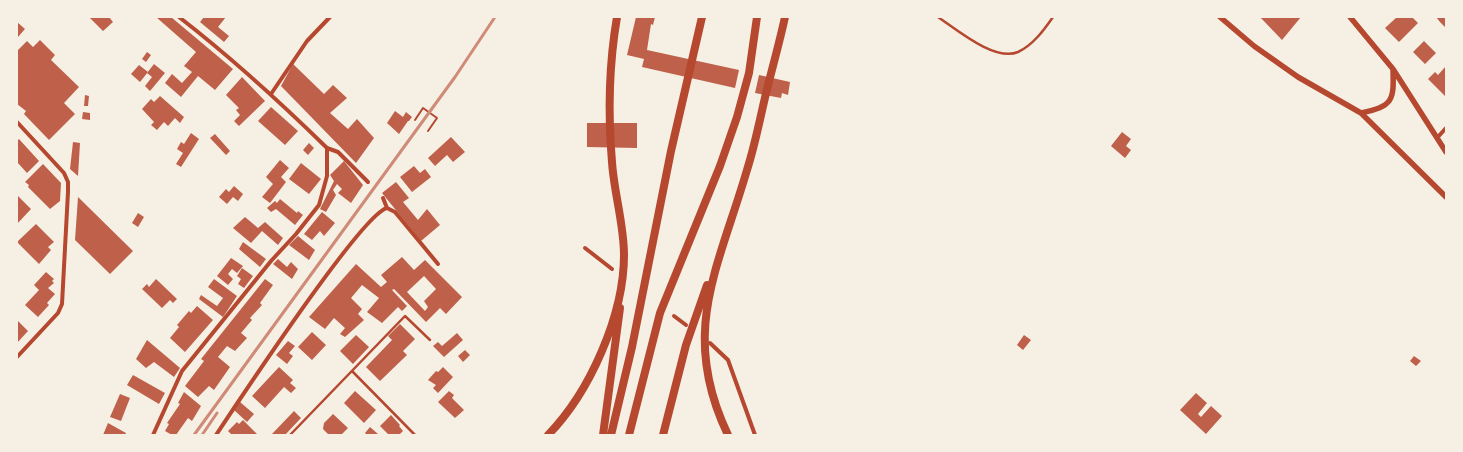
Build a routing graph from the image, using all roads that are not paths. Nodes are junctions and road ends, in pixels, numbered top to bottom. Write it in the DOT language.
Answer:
graph roads {
  1 [pos="179,17"];
  2 [pos="330,17"];
  3 [pos="617,17"];
  4 [pos="702,17"];
  5 [pos="757,17"];
  6 [pos="785,17"];
  7 [pos="938,17"];
  8 [pos="1053,17"];
  9 [pos="1220,17"];
  10 [pos="1350,17"];
  11 [pos="1393,69"];
  12 [pos="271,94"];
  13 [pos="1361,113"];
  14 [pos="17,122"];
  15 [pos="1446,128"];
  16 [pos="1437,138"];
  17 [pos="327,148"];
  18 [pos="1446,152"];
  19 [pos="368,182"];
  20 [pos="1446,197"];
  21 [pos="383,198"];
  22 [pos="388,208"];
  23 [pos="730,225"];
  24 [pos="585,248"];
  25 [pos="438,264"];
  26 [pos="612,269"];
  27 [pos="623,269"];
  28 [pos="674,316"];
  29 [pos="686,325"];
  30 [pos="430,340"];
  31 [pos="710,343"];
  32 [pos="17,357"];
  33 [pos="352,371"];
  34 [pos="153,435"];
  35 [pos="216,435"];
  36 [pos="290,435"];
  37 [pos="415,435"];
  38 [pos="548,435"];
  39 [pos="603,435"];
  40 [pos="611,435"];
  41 [pos="629,435"];
  42 [pos="663,435"];
  43 [pos="728,435"];
  44 [pos="755,435"];
  1 -- 12 [label="street"];
  2 -- 12 [label="street"];
  3 -- 27 [label="highway"];
  4 -- 40 [label="highway"];
  5 -- 41 [label="highway"];
  6 -- 23 [label="highway"];
  7 -- 8 [label="lane"];
  9 -- 13 [label="street"];
  10 -- 11 [label="street"];
  11 -- 13 [label="street"];
  11 -- 16 [label="street"];
  12 -- 17 [label="street"];
  13 -- 20 [label="street"];
  14 -- 32 [label="street"];
  15 -- 16 [label="street"];
  16 -- 18 [label="street"];
  17 -- 19 [label="street"];
  17 -- 34 [label="street"];
  21 -- 22 [label="street"];
  22 -- 25 [label="street"];
  22 -- 35 [label="street"];
  23 -- 42 [label="highway"];
  23 -- 43 [label="highway"];
  24 -- 26 [label="street"];
  27 -- 38 [label="highway"];
  27 -- 39 [label="highway"];
  28 -- 29 [label="street"];
  30 -- 33 [label="lane"];
  31 -- 44 [label="street"];
  33 -- 36 [label="lane"];
  33 -- 37 [label="lane"];
}
